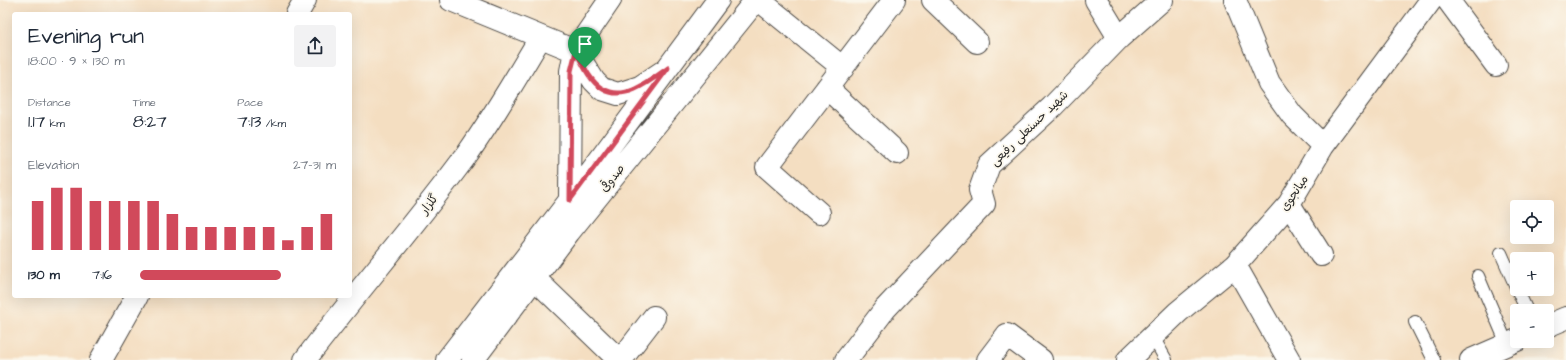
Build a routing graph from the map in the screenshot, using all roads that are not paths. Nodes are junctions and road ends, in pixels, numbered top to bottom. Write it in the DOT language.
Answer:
graph roads {
  1 [pos="305,0"];
  2 [pos="451,0"];
  3 [pos="610,0"];
  4 [pos="718,0"];
  5 [pos="756,0"];
  6 [pos="759,0"];
  7 [pos="894,0"];
  8 [pos="934,0"];
  9 [pos="1096,0"];
  10 [pos="1162,0"];
  11 [pos="1235,0"];
  12 [pos="1431,0"];
  13 [pos="1448,0"];
  14 [pos="298,12"];
  15 [pos="540,38"];
  16 [pos="1119,38"];
  17 [pos="978,42"];
  18 [pos="576,51"];
  19 [pos="1496,65"];
  20 [pos="668,68"];
  21 [pos="843,68"];
  22 [pos="827,88"];
  23 [pos="1324,146"];
  24 [pos="897,153"];
  25 [pos="570,200"];
  26 [pos="1289,204"];
  27 [pos="819,213"];
  28 [pos="1501,253"];
  29 [pos="1321,255"];
  30 [pos="1235,265"];
  31 [pos="1510,273"];
  32 [pos="1478,276"];
  33 [pos="534,278"];
  34 [pos="136,298"];
  35 [pos="654,317"];
  36 [pos="1566,318"];
  37 [pos="1415,322"];
  38 [pos="1554,323"];
  39 [pos="1153,337"];
  40 [pos="1510,338"];
  41 [pos="1510,343"];
  42 [pos="101,360"];
  43 [pos="305,360"];
  44 [pos="447,360"];
  45 [pos="473,360"];
  46 [pos="620,360"];
  47 [pos="846,360"];
  48 [pos="988,360"];
  49 [pos="1040,360"];
  50 [pos="1128,360"];
  51 [pos="1166,360"];
  52 [pos="1289,360"];
  53 [pos="1434,360"];
  54 [pos="1471,360"];
  1 -- 14 [label="street"];
  2 -- 15 [label="street"];
  3 -- 18 [label="street"];
  4 -- 20 [label="street, صدوقی"];
  5 -- 33 [label="street, صدوقی"];
  6 -- 21 [label="street"];
  7 -- 21 [label="street"];
  8 -- 17 [label="street"];
  9 -- 16 [label="street"];
  10 -- 16 [label="street, شهید حسنعلی رفیعی"];
  11 -- 23 [label="street"];
  12 -- 23 [label="street, میانجوی"];
  13 -- 19 [label="street"];
  15 -- 18 [label="street"];
  15 -- 43 [label="street, گلزار"];
  16 -- 47 [label="street, شهید حسنعلی رفیعی"];
  18 -- 20 [label="street"];
  18 -- 25 [label="street"];
  20 -- 25 [label="street, صدوقی"];
  21 -- 22 [label="street"];
  22 -- 24 [label="street"];
  22 -- 27 [label="street"];
  23 -- 26 [label="street, میانجوی"];
  25 -- 44 [label="street, صدوقی"];
  26 -- 29 [label="street"];
  26 -- 30 [label="street, میانجوی"];
  28 -- 31 [label="lane"];
  30 -- 39 [label="street, میانجوی"];
  30 -- 52 [label="street"];
  32 -- 40 [label="lane"];
  33 -- 45 [label="street, صدوقی"];
  33 -- 46 [label="street"];
  34 -- 42 [label="street"];
  35 -- 46 [label="street"];
  36 -- 38 [label="street"];
  37 -- 53 [label="lane"];
  39 -- 50 [label="street, میانجوی"];
  39 -- 51 [label="lane"];
  41 -- 54 [label="street"];
  48 -- 49 [label="street"];
}
